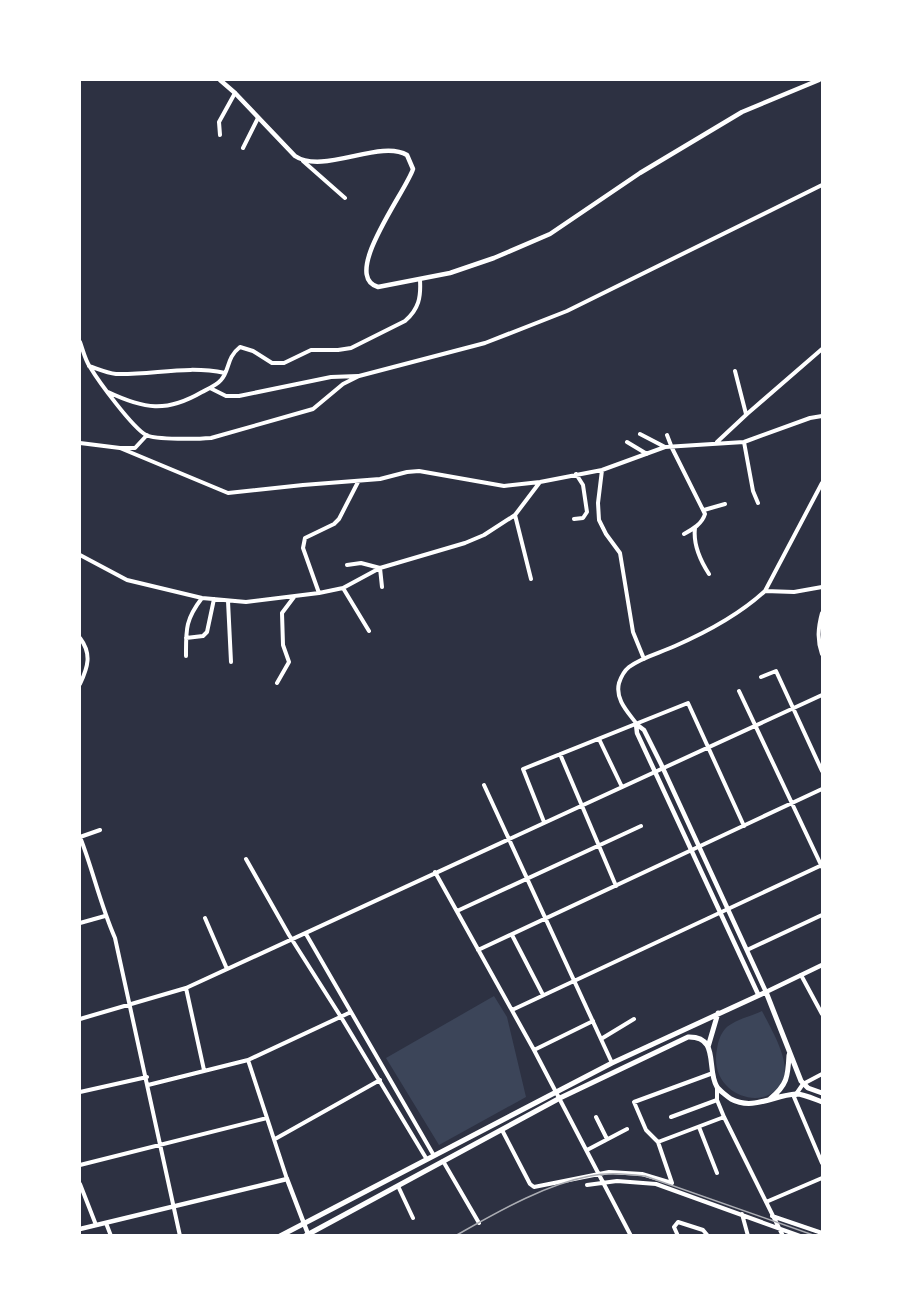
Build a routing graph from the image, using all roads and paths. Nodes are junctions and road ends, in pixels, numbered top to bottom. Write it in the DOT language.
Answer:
graph roads {
  1 [pos="220,80"];
  2 [pos="819,80"];
  3 [pos="235,93"];
  4 [pos="258,118"];
  5 [pos="220,135"];
  6 [pos="243,148"];
  7 [pos="303,161"];
  8 [pos="822,185"];
  9 [pos="345,198"];
  10 [pos="420,280"];
  11 [pos="80,342"];
  12 [pos="822,350"];
  13 [pos="89,366"];
  14 [pos="735,371"];
  15 [pos="225,373"];
  16 [pos="359,376"];
  17 [pos="210,388"];
  18 [pos="107,391"];
  19 [pos="747,414"];
  20 [pos="822,416"];
  21 [pos="639,434"];
  22 [pos="147,435"];
  23 [pos="667,435"];
  24 [pos="627,442"];
  25 [pos="744,442"];
  26 [pos="80,443"];
  27 [pos="717,443"];
  28 [pos="665,447"];
  29 [pos="120,448"];
  30 [pos="672,448"];
  31 [pos="648,454"];
  32 [pos="602,470"];
  33 [pos="576,474"];
  34 [pos="358,482"];
  35 [pos="540,482"];
  36 [pos="822,483"];
  37 [pos="758,503"];
  38 [pos="725,504"];
  39 [pos="705,512"];
  40 [pos="515,514"];
  41 [pos="574,519"];
  42 [pos="695,528"];
  43 [pos="684,534"];
  44 [pos="80,555"];
  45 [pos="347,565"];
  46 [pos="380,568"];
  47 [pos="709,574"];
  48 [pos="531,579"];
  49 [pos="382,587"];
  50 [pos="822,587"];
  51 [pos="343,588"];
  52 [pos="765,591"];
  53 [pos="319,593"];
  54 [pos="294,596"];
  55 [pos="202,598"];
  56 [pos="214,599"];
  57 [pos="228,601"];
  58 [pos="822,613"];
  59 [pos="369,632"];
  60 [pos="80,638"];
  61 [pos="186,638"];
  62 [pos="822,654"];
  63 [pos="186,656"];
  64 [pos="644,659"];
  65 [pos="231,662"];
  66 [pos="761,677"];
  67 [pos="276,683"];
  68 [pos="80,684"];
  69 [pos="739,691"];
  70 [pos="822,695"];
  71 [pos="794,708"];
  72 [pos="636,724"];
  73 [pos="756,726"];
  74 [pos="599,739"];
  75 [pos="709,748"];
  76 [pos="560,754"];
  77 [pos="663,769"];
  78 [pos="822,771"];
  79 [pos="655,772"];
  80 [pos="484,785"];
  81 [pos="622,787"];
  82 [pos="822,789"];
  83 [pos="792,803"];
  84 [pos="583,805"];
  85 [pos="544,822"];
  86 [pos="641,826"];
  87 [pos="744,826"];
  88 [pos="100,830"];
  89 [pos="80,837"];
  90 [pos="508,839"];
  91 [pos="600,845"];
  92 [pos="699,847"];
  93 [pos="691,850"];
  94 [pos="246,859"];
  95 [pos="822,866"];
  96 [pos="435,872"];
  97 [pos="527,879"];
  98 [pos="616,886"];
  99 [pos="728,909"];
  100 [pos="457,911"];
  101 [pos="720,913"];
  102 [pos="822,915"];
  103 [pos="105,916"];
  104 [pos="205,918"];
  105 [pos="546,919"];
  106 [pos="80,923"];
  107 [pos="306,934"];
  108 [pos="512,935"];
  109 [pos="291,940"];
  110 [pos="747,950"];
  111 [pos="478,951"];
  112 [pos="822,965"];
  113 [pos="227,969"];
  114 [pos="801,975"];
  115 [pos="574,981"];
  116 [pos="186,988"];
  117 [pos="766,992"];
  118 [pos="758,994"];
  119 [pos="543,995"];
  120 [pos="130,1006"];
  121 [pos="512,1010"];
  122 [pos="351,1012"];
  123 [pos="718,1013"];
  124 [pos="822,1014"];
  125 [pos="341,1017"];
  126 [pos="80,1019"];
  127 [pos="634,1019"];
  128 [pos="593,1021"];
  129 [pos="601,1039"];
  130 [pos="708,1047"];
  131 [pos="534,1050"];
  132 [pos="789,1050"];
  133 [pos="248,1060"];
  134 [pos="612,1063"];
  135 [pos="204,1070"];
  136 [pos="714,1073"];
  137 [pos="822,1074"];
  138 [pos="147,1077"];
  139 [pos="380,1080"];
  140 [pos="148,1085"];
  141 [pos="717,1086"];
  142 [pos="806,1086"];
  143 [pos="80,1092"];
  144 [pos="556,1092"];
  145 [pos="822,1093"];
  146 [pos="797,1094"];
  147 [pos="560,1098"];
  148 [pos="717,1100"];
  149 [pos="767,1101"];
  150 [pos="822,1102"];
  151 [pos="596,1117"];
  152 [pos="671,1117"];
  153 [pos="724,1117"];
  154 [pos="267,1118"];
  155 [pos="699,1127"];
  156 [pos="627,1129"];
  157 [pos="502,1130"];
  158 [pos="275,1138"];
  159 [pos="607,1139"];
  160 [pos="658,1142"];
  161 [pos="159,1146"];
  162 [pos="587,1150"];
  163 [pos="433,1154"];
  164 [pos="426,1158"];
  165 [pos="443,1161"];
  166 [pos="822,1163"];
  167 [pos="80,1165"];
  168 [pos="598,1173"];
  169 [pos="717,1173"];
  170 [pos="822,1178"];
  171 [pos="287,1179"];
  172 [pos="605,1183"];
  173 [pos="80,1184"];
  174 [pos="587,1185"];
  175 [pos="398,1186"];
  176 [pos="766,1202"];
  177 [pos="174,1206"];
  178 [pos="742,1214"];
  179 [pos="772,1216"];
  180 [pos="414,1218"];
  181 [pos="303,1222"];
  182 [pos="106,1223"];
  183 [pos="479,1223"];
  184 [pos="96,1225"];
  185 [pos="778,1228"];
  186 [pos="80,1229"];
  187 [pos="822,1233"];
  188 [pos="306,1235"];
  189 [pos="111,1236"];
  190 [pos="180,1236"];
  191 [pos="280,1236"];
  192 [pos="631,1236"];
  193 [pos="678,1236"];
  194 [pos="708,1236"];
  195 [pos="748,1236"];
  196 [pos="783,1236"];
  197 [pos="800,1236"];
  1 -- 3 [label="street"];
  2 -- 10 [label="street"];
  3 -- 4 [label="street"];
  3 -- 5 [label="street"];
  4 -- 6 [label="street"];
  4 -- 7 [label="street"];
  7 -- 9 [label="street"];
  7 -- 10 [label="street"];
  8 -- 16 [label="street"];
  10 -- 15 [label="street"];
  11 -- 13 [label="street"];
  12 -- 19 [label="street"];
  13 -- 15 [label="street"];
  13 -- 18 [label="street"];
  14 -- 19 [label="street"];
  15 -- 17 [label="street"];
  16 -- 17 [label="street"];
  16 -- 22 [label="street"];
  17 -- 18 [label="street"];
  18 -- 22 [label="street"];
  19 -- 27 [label="street"];
  20 -- 25 [label="street"];
  21 -- 28 [label="street"];
  22 -- 29 [label="street"];
  23 -- 30 [label="street"];
  24 -- 31 [label="street"];
  25 -- 27 [label="street"];
  25 -- 37 [label="street"];
  26 -- 29 [label="street"];
  27 -- 30 [label="street"];
  28 -- 30 [label="street"];
  28 -- 31 [label="street"];
  29 -- 34 [label="street"];
  30 -- 39 [label="street"];
  31 -- 32 [label="street"];
  32 -- 33 [label="street"];
  32 -- 64 [label="street"];
  33 -- 35 [label="street"];
  33 -- 41 [label="street"];
  34 -- 35 [label="street"];
  34 -- 53 [label="street"];
  35 -- 40 [label="street"];
  36 -- 52 [label="street"];
  38 -- 39 [label="street"];
  39 -- 42 [label="street"];
  40 -- 46 [label="street"];
  40 -- 48 [label="street"];
  42 -- 43 [label="street"];
  42 -- 47 [label="street"];
  44 -- 55 [label="street"];
  45 -- 46 [label="street"];
  46 -- 49 [label="street"];
  46 -- 51 [label="street"];
  50 -- 52 [label="street"];
  51 -- 53 [label="street"];
  51 -- 59 [label="street"];
  52 -- 64 [label="street"];
  53 -- 54 [label="street"];
  54 -- 57 [label="street"];
  54 -- 67 [label="street"];
  55 -- 56 [label="street"];
  55 -- 61 [label="street"];
  56 -- 57 [label="street"];
  56 -- 61 [label="street"];
  57 -- 65 [label="street"];
  58 -- 62 [label="street"];
  60 -- 68 [label="street"];
  61 -- 63 [label="street"];
  64 -- 72 [label="street"];
  66 -- 71 [label="street"];
  69 -- 73 [label="street"];
  70 -- 71 [label="street"];
  71 -- 73 [label="street"];
  71 -- 78 [label="street"];
  72 -- 74 [label="street"];
  72 -- 75 [label="street"];
  72 -- 77 [label="street"];
  72 -- 79 [label="street"];
  73 -- 75 [label="street"];
  73 -- 83 [label="street"];
  74 -- 76 [label="street"];
  74 -- 81 [label="street"];
  75 -- 77 [label="street"];
  75 -- 87 [label="street"];
  76 -- 84 [label="street"];
  76 -- 85 [label="street"];
  77 -- 79 [label="street"];
  77 -- 92 [label="street"];
  79 -- 81 [label="street"];
  79 -- 93 [label="street"];
  80 -- 90 [label="street"];
  81 -- 84 [label="street"];
  82 -- 83 [label="street"];
  83 -- 87 [label="street"];
  83 -- 95 [label="street"];
  84 -- 85 [label="street"];
  84 -- 91 [label="street"];
  85 -- 90 [label="street"];
  86 -- 91 [label="street"];
  87 -- 92 [label="street"];
  88 -- 89 [label="street"];
  89 -- 103 [label="street"];
  90 -- 96 [label="street"];
  90 -- 97 [label="street"];
  91 -- 97 [label="street"];
  91 -- 98 [label="street"];
  92 -- 93 [label="street"];
  92 -- 99 [label="street"];
  93 -- 98 [label="street"];
  93 -- 101 [label="street"];
  94 -- 109 [label="street"];
  95 -- 99 [label="street"];
  96 -- 100 [label="street"];
  96 -- 107 [label="street"];
  97 -- 100 [label="street"];
  97 -- 105 [label="street"];
  98 -- 105 [label="street"];
  99 -- 101 [label="street"];
  99 -- 110 [label="street"];
  100 -- 111 [label="street"];
  101 -- 115 [label="street"];
  101 -- 118 [label="street"];
  102 -- 110 [label="street"];
  103 -- 106 [label="street"];
  103 -- 120 [label="street"];
  104 -- 113 [label="street"];
  105 -- 108 [label="street"];
  105 -- 115 [label="street"];
  107 -- 109 [label="street"];
  107 -- 122 [label="street"];
  108 -- 111 [label="street"];
  108 -- 119 [label="street"];
  109 -- 113 [label="street"];
  109 -- 125 [label="street"];
  110 -- 117 [label="street"];
  111 -- 121 [label="street"];
  112 -- 114 [label="street"];
  113 -- 116 [label="street"];
  114 -- 117 [label="street"];
  114 -- 124 [label="street"];
  115 -- 119 [label="street"];
  115 -- 128 [label="street"];
  116 -- 120 [label="street"];
  116 -- 135 [label="street"];
  117 -- 118 [label="main road"];
  117 -- 132 [label="main road"];
  118 -- 123 [label="main road"];
  119 -- 121 [label="street"];
  120 -- 126 [label="street"];
  120 -- 138 [label="street"];
  121 -- 131 [label="street"];
  122 -- 125 [label="street"];
  122 -- 163 [label="street"];
  123 -- 130 [label="main road"];
  123 -- 134 [label="main road"];
  125 -- 133 [label="street"];
  125 -- 139 [label="street"];
  127 -- 129 [label="street"];
  128 -- 129 [label="street"];
  128 -- 131 [label="street"];
  129 -- 134 [label="street"];
  130 -- 136 [label="main road"];
  130 -- 147 [label="main road"];
  131 -- 144 [label="street"];
  132 -- 142 [label="main road"];
  132 -- 149 [label="main road"];
  133 -- 135 [label="street"];
  133 -- 154 [label="street"];
  134 -- 144 [label="main road"];
  135 -- 140 [label="street"];
  136 -- 141 [label="main road"];
  136 -- 160 [label="street"];
  137 -- 142 [label="street"];
  138 -- 140 [label="street"];
  138 -- 143 [label="street"];
  139 -- 158 [label="street"];
  139 -- 164 [label="street"];
  140 -- 161 [label="street"];
  141 -- 148 [label="street"];
  141 -- 149 [label="main road"];
  142 -- 145 [label="main road"];
  142 -- 146 [label="street"];
  144 -- 147 [label="street"];
  144 -- 163 [label="main road"];
  146 -- 149 [label="main road"];
  146 -- 150 [label="main road"];
  146 -- 166 [label="street"];
  147 -- 157 [label="main road"];
  147 -- 162 [label="street"];
  148 -- 152 [label="street"];
  148 -- 153 [label="street"];
  151 -- 159 [label="street"];
  153 -- 155 [label="street"];
  153 -- 176 [label="street"];
  154 -- 158 [label="street"];
  154 -- 161 [label="street"];
  155 -- 160 [label="street"];
  155 -- 169 [label="street"];
  156 -- 159 [label="street"];
  157 -- 165 [label="main road"];
  157 -- 168 [label="street"];
  158 -- 171 [label="street"];
  159 -- 162 [label="street"];
  160 -- 168 [label="street"];
  161 -- 167 [label="street"];
  161 -- 177 [label="street"];
  162 -- 168 [label="street"];
  163 -- 164 [label="main road"];
  164 -- 181 [label="main road"];
  165 -- 175 [label="main road"];
  165 -- 183 [label="street"];
  168 -- 172 [label="street"];
  170 -- 176 [label="street"];
  171 -- 177 [label="street"];
  171 -- 181 [label="street"];
  172 -- 174 [label="street"];
  172 -- 178 [label="street"];
  172 -- 192 [label="street"];
  173 -- 184 [label="street"];
  175 -- 180 [label="street"];
  175 -- 188 [label="main road"];
  176 -- 179 [label="street"];
  177 -- 182 [label="street"];
  177 -- 190 [label="street"];
  178 -- 185 [label="street"];
  178 -- 195 [label="street"];
  179 -- 185 [label="street"];
  179 -- 187 [label="street"];
  181 -- 188 [label="street"];
  181 -- 191 [label="main road"];
  182 -- 184 [label="street"];
  182 -- 189 [label="street"];
  184 -- 186 [label="street"];
  185 -- 196 [label="street"];
  185 -- 197 [label="street"];
  193 -- 194 [label="street"];
}
